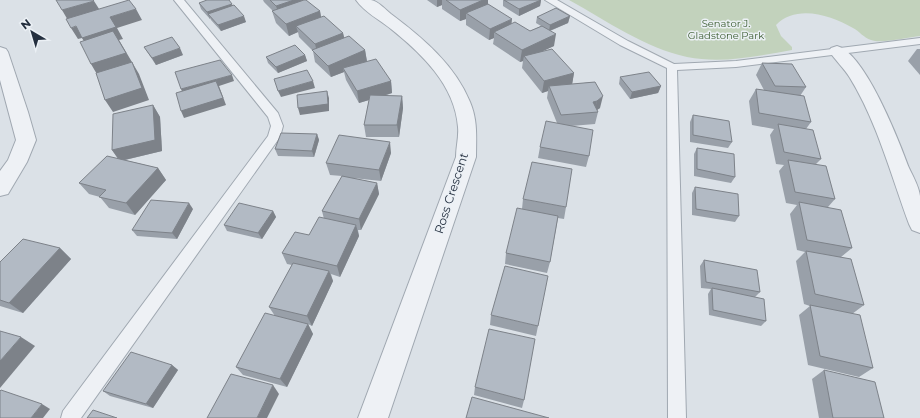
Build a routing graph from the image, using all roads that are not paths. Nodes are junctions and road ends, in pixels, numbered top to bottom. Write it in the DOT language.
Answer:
graph roads {
  1 [pos="179,0"];
  2 [pos="363,0"];
  3 [pos="550,0"];
  4 [pos="920,41"];
  5 [pos="837,51"];
  6 [pos="0,52"];
  7 [pos="672,67"];
  8 [pos="0,188"];
  9 [pos="920,224"];
  10 [pos="70,418"];
  11 [pos="373,418"];
  12 [pos="677,418"];
  1 -- 10 [label="lane"];
  2 -- 11 [label="street, Ross Crescent"];
  3 -- 7 [label="lane"];
  4 -- 5 [label="lane"];
  5 -- 7 [label="lane"];
  5 -- 9 [label="street"];
  6 -- 8 [label="street"];
  7 -- 12 [label="lane"];
}
